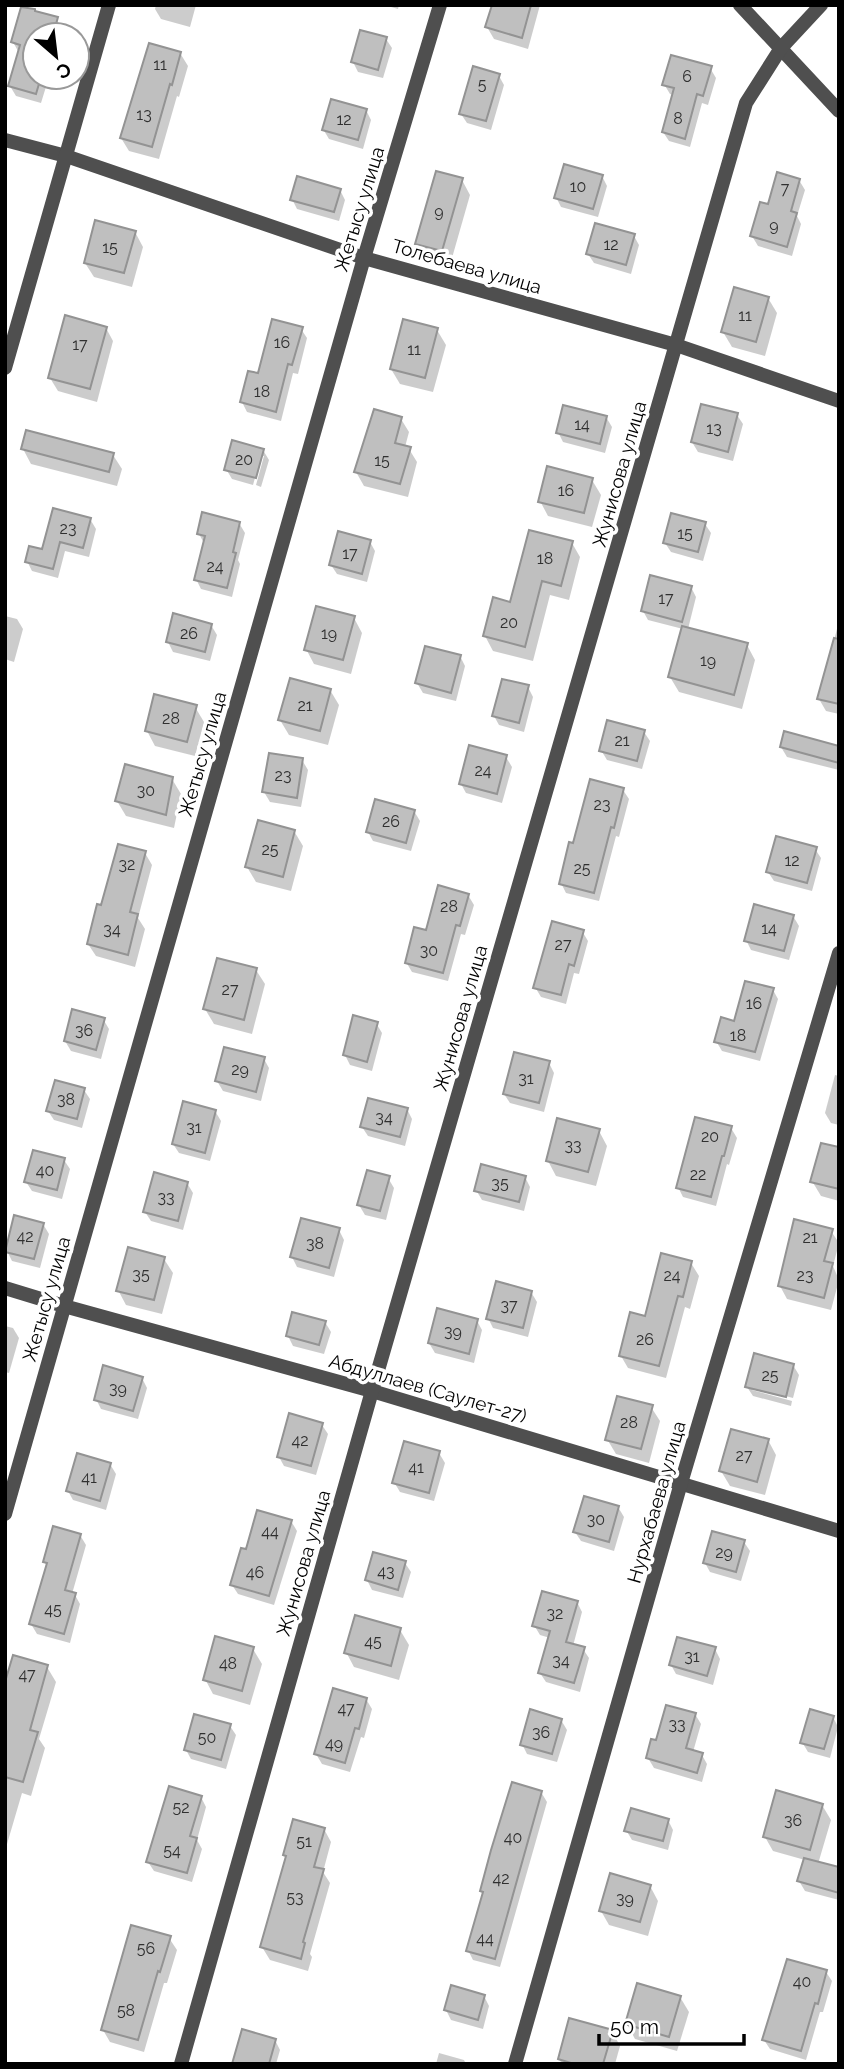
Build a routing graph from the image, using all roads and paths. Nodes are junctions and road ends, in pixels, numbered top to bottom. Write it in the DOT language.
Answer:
graph roads {
  1 [pos="109,5"];
  2 [pos="440,5"];
  3 [pos="740,5"];
  4 [pos="821,5"];
  5 [pos="781,48"];
  6 [pos="839,111"];
  7 [pos="5,140"];
  8 [pos="66,156"];
  9 [pos="364,258"];
  10 [pos="676,345"];
  11 [pos="5,368"];
  12 [pos="839,401"];
  13 [pos="839,953"];
  14 [pos="5,1288"];
  15 [pos="64,1306"];
  16 [pos="372,1391"];
  17 [pos="681,1483"];
  18 [pos="5,1514"];
  19 [pos="839,1531"];
  20 [pos="181,2064"];
  21 [pos="515,2064"];
  1 -- 8 [label="street"];
  2 -- 9 [label="street, Жетысу улица"];
  3 -- 5 [label="street"];
  4 -- 5 [label="street, Жунисова улица"];
  5 -- 6 [label="street"];
  5 -- 10 [label="street, Жунисова улица"];
  7 -- 8 [label="street, Толебаева улица"];
  8 -- 9 [label="street, Толебаева улица"];
  8 -- 11 [label="street"];
  9 -- 10 [label="street, Толебаева улица"];
  9 -- 15 [label="street, Жетысу улица"];
  10 -- 12 [label="street, Толебаева улица"];
  10 -- 16 [label="street, Жунисова улица"];
  13 -- 17 [label="street, Нурхабаева улица"];
  14 -- 15 [label="street, Абдуллаев (Саулет-27)"];
  15 -- 16 [label="street, Абдуллаев (Саулет-27)"];
  15 -- 18 [label="street, Жетысу улица"];
  16 -- 17 [label="street, Абдуллаев (Саулет-27)"];
  16 -- 20 [label="street, Жунисова улица"];
  17 -- 19 [label="street, Абдуллаев (Саулет-27)"];
  17 -- 21 [label="street, Нурхабаева улица"];
}
